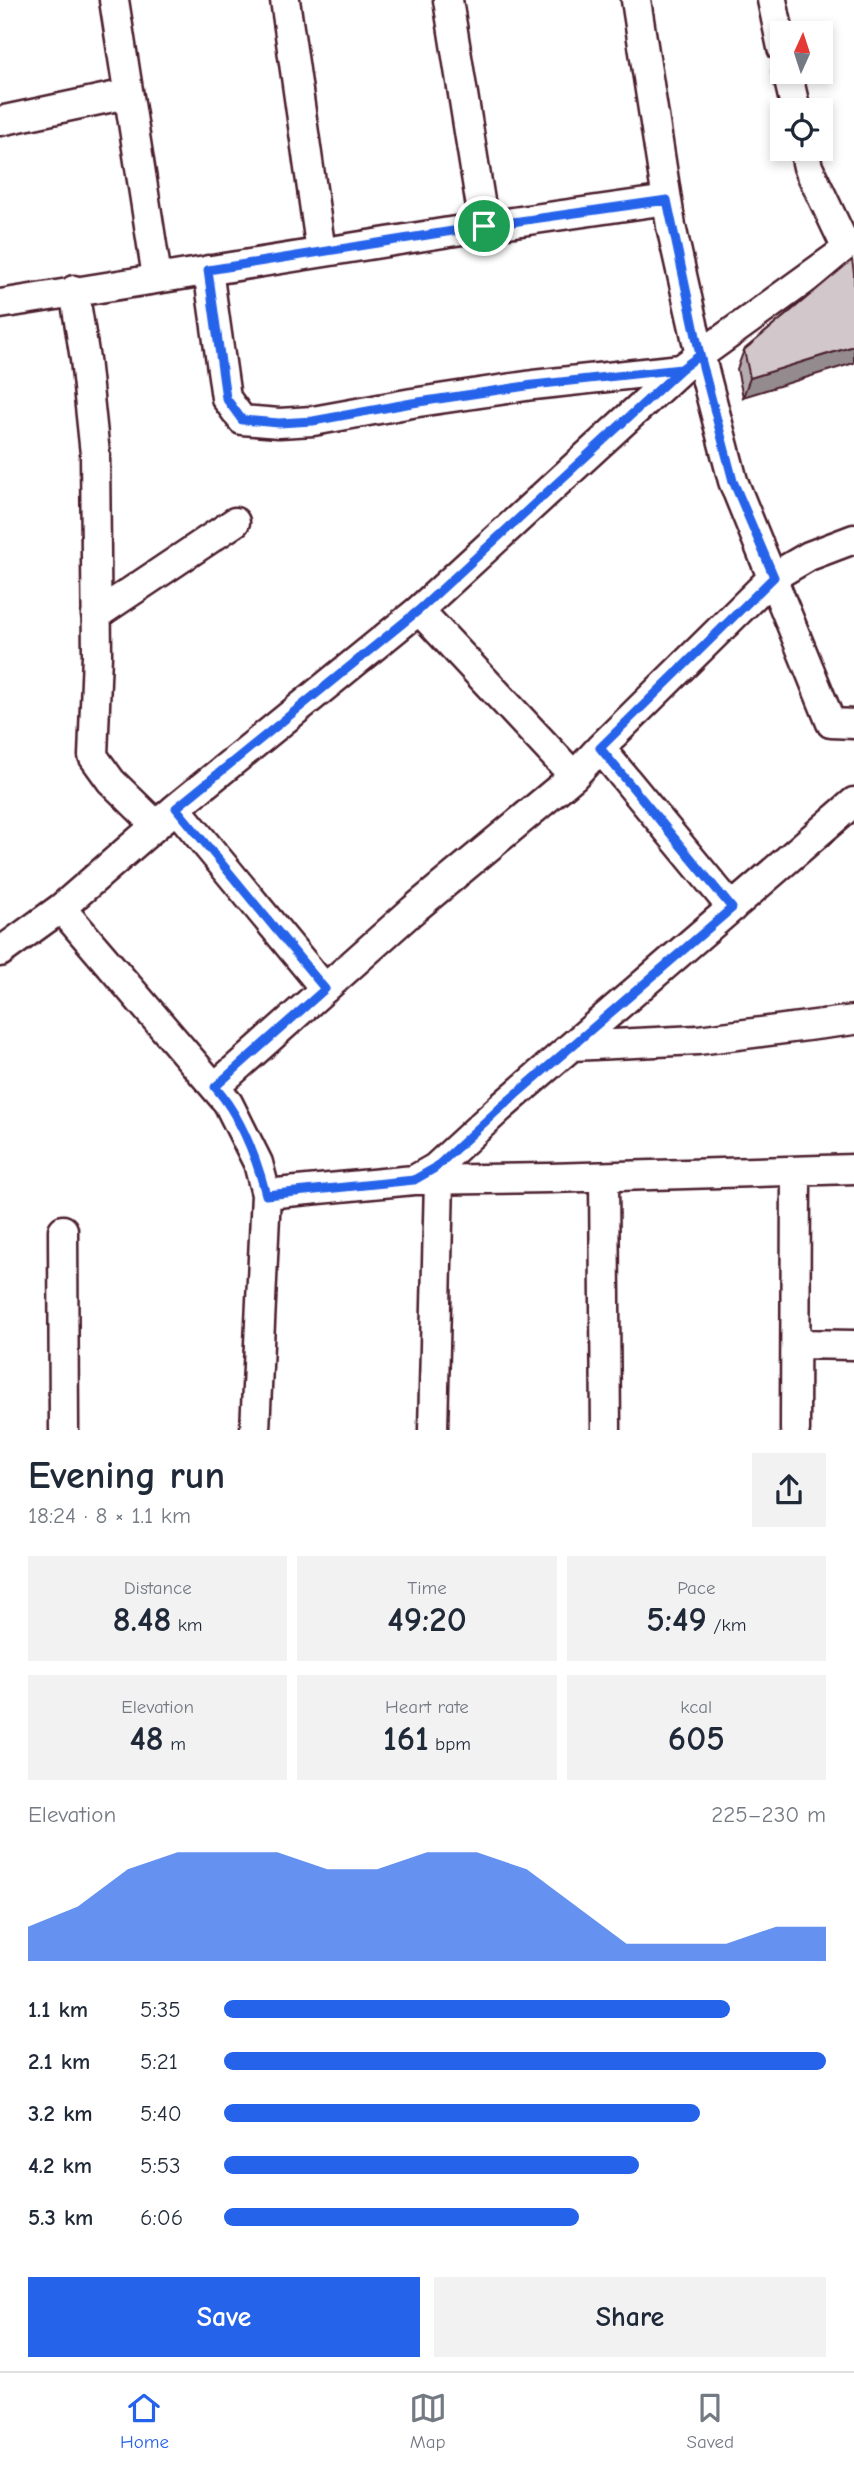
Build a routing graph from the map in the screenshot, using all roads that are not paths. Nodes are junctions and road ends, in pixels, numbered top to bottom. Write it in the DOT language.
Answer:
graph roads {
  1 [pos="114,0"];
  2 [pos="285,0"];
  3 [pos="448,0"];
  4 [pos="636,0"];
  5 [pos="772,0"];
  6 [pos="776,21"];
  7 [pos="127,94"];
  8 [pos="0,121"];
  9 [pos="807,161"];
  10 [pos="667,200"];
  11 [pos="484,226"];
  12 [pos="850,246"];
  13 [pos="321,252"];
  14 [pos="208,270"];
  15 [pos="157,277"];
  16 [pos="74,290"];
  17 [pos="854,292"];
  18 [pos="0,304"];
  19 [pos="690,362"];
  20 [pos="235,522"];
  21 [pos="854,539"];
  22 [pos="774,577"];
  23 [pos="419,610"];
  24 [pos="96,615"];
  25 [pos="854,724"];
  26 [pos="600,748"];
  27 [pos="574,776"];
  28 [pos="854,802"];
  29 [pos="166,817"];
  30 [pos="61,908"];
  31 [pos="732,908"];
  32 [pos="0,952"];
  33 [pos="325,989"];
  34 [pos="854,1020"];
  35 [pos="572,1046"];
  36 [pos="215,1087"];
  37 [pos="854,1169"];
  38 [pos="796,1171"];
  39 [pos="604,1177"];
  40 [pos="426,1180"];
  41 [pos="266,1195"];
  42 [pos="63,1230"];
  43 [pos="796,1344"];
  44 [pos="854,1345"];
  45 [pos="64,1430"];
  46 [pos="255,1430"];
  47 [pos="433,1430"];
  48 [pos="606,1430"];
  49 [pos="796,1430"];
  1 -- 7 [label="street"];
  2 -- 13 [label="street"];
  3 -- 11 [label="street"];
  4 -- 10 [label="street"];
  5 -- 6 [label="street"];
  7 -- 8 [label="street"];
  7 -- 15 [label="street"];
  9 -- 12 [label="street"];
  10 -- 11 [label="street"];
  10 -- 19 [label="street"];
  11 -- 13 [label="street"];
  12 -- 17 [label="street"];
  12 -- 19 [label="street"];
  13 -- 14 [label="street"];
  14 -- 15 [label="street"];
  14 -- 19 [label="street"];
  15 -- 16 [label="street"];
  16 -- 18 [label="street"];
  16 -- 24 [label="street"];
  19 -- 22 [label="street"];
  19 -- 23 [label="street"];
  20 -- 24 [label="street"];
  21 -- 22 [label="street"];
  22 -- 25 [label="street"];
  22 -- 26 [label="street"];
  23 -- 27 [label="street"];
  23 -- 29 [label="street"];
  24 -- 29 [label="street"];
  26 -- 27 [label="street"];
  26 -- 31 [label="street"];
  27 -- 33 [label="street"];
  28 -- 31 [label="street"];
  29 -- 30 [label="street"];
  29 -- 33 [label="street"];
  30 -- 32 [label="street"];
  30 -- 36 [label="street"];
  31 -- 35 [label="street"];
  33 -- 36 [label="street"];
  34 -- 35 [label="street"];
  35 -- 40 [label="street"];
  36 -- 41 [label="street"];
  37 -- 38 [label="street"];
  38 -- 39 [label="street"];
  38 -- 43 [label="street"];
  39 -- 40 [label="street"];
  39 -- 48 [label="street"];
  40 -- 41 [label="street"];
  40 -- 47 [label="street"];
  41 -- 46 [label="street"];
  42 -- 45 [label="street"];
  43 -- 44 [label="street"];
  43 -- 49 [label="street"];
}
